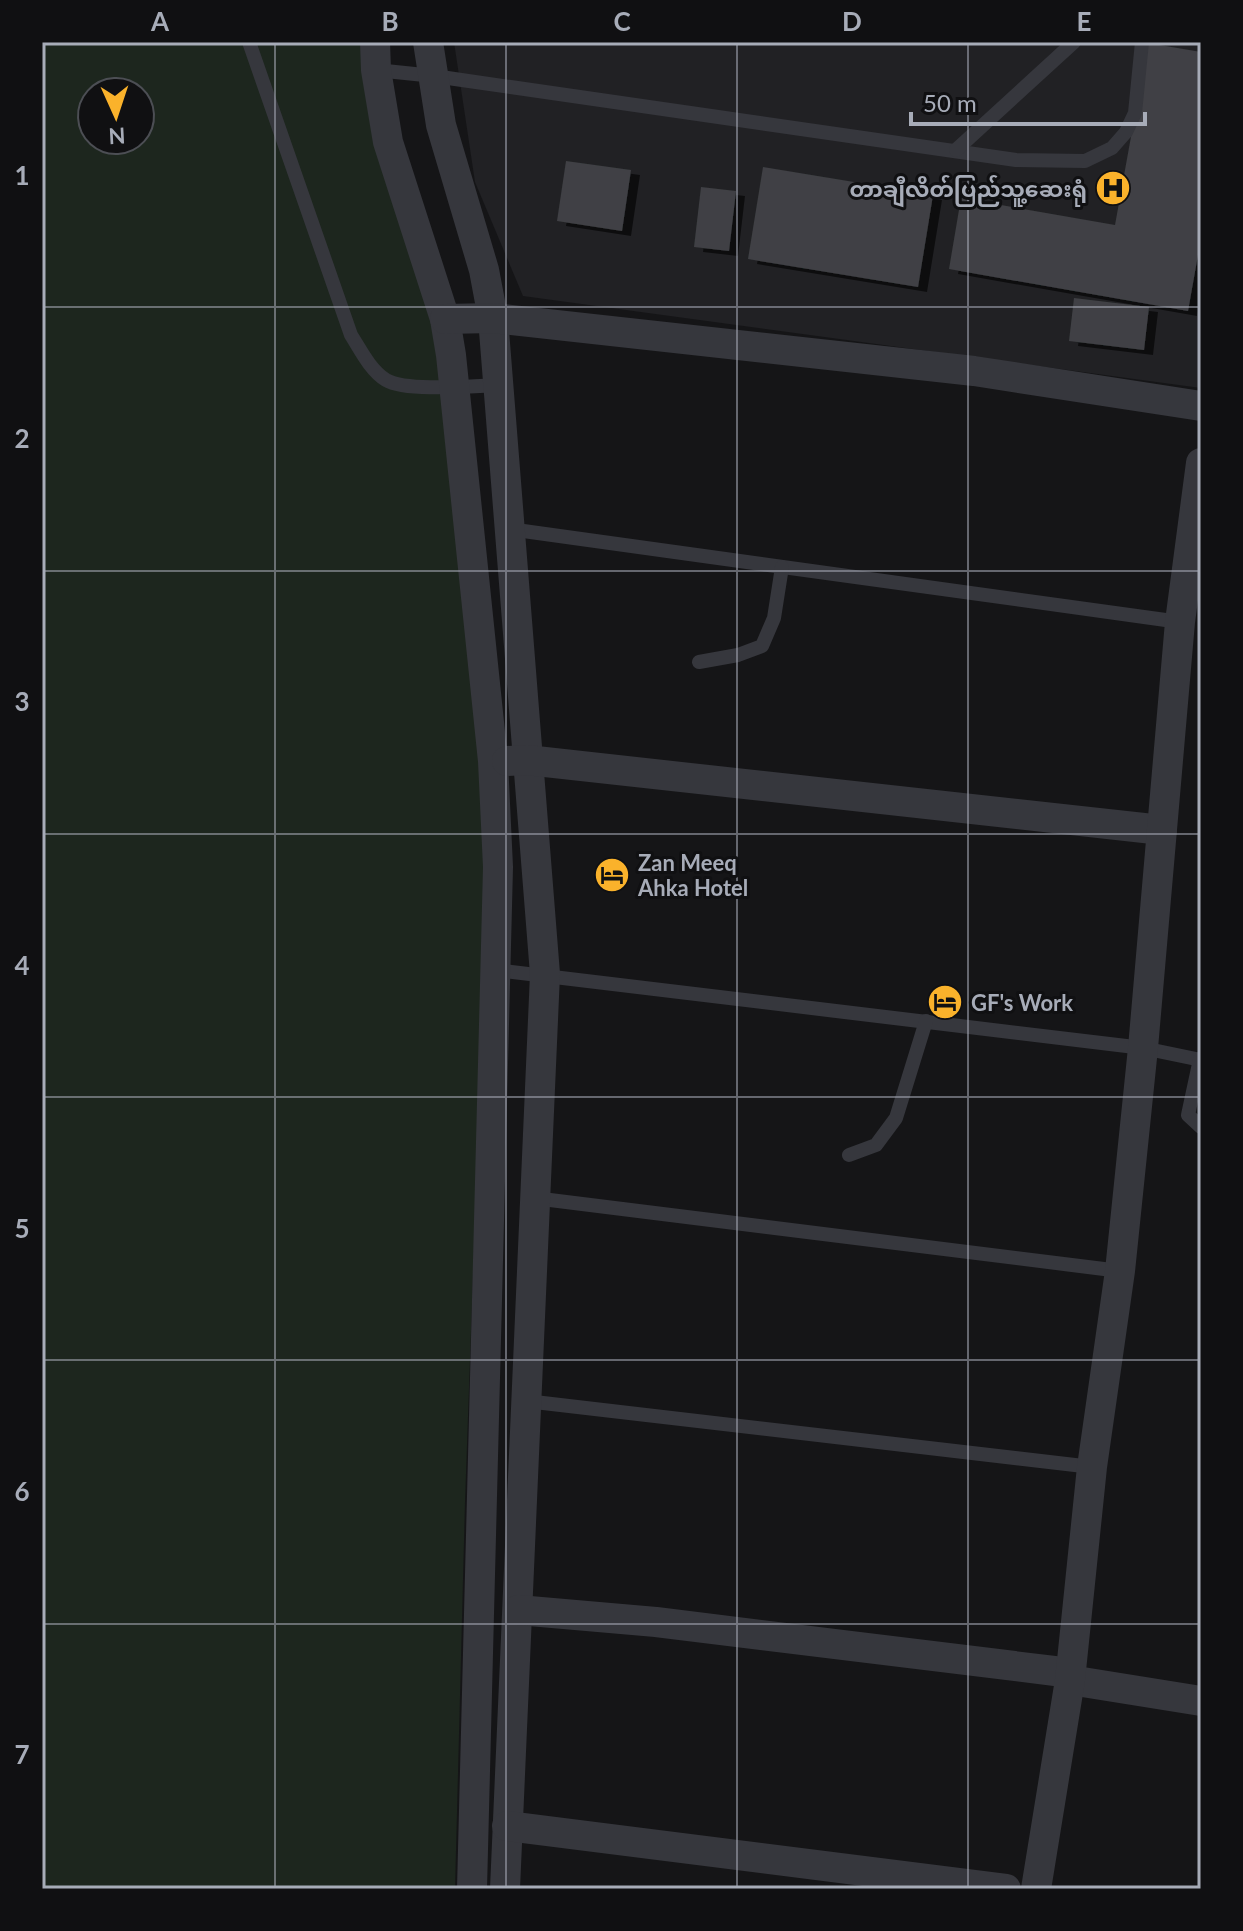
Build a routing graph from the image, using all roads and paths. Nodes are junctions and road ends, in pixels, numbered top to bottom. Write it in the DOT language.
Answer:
graph roads {
  1 [pos="249,42"];
  2 [pos="428,42"];
  3 [pos="1074,42"];
  4 [pos="1142,42"];
  5 [pos="376,56"];
  6 [pos="434,76"];
  7 [pos="956,150"];
  8 [pos="493,318"];
  9 [pos="445,319"];
  10 [pos="498,385"];
  11 [pos="455,387"];
  12 [pos="1201,406"];
  13 [pos="1201,463"];
  14 [pos="509,529"];
  15 [pos="782,567"];
  16 [pos="1180,622"];
  17 [pos="699,662"];
  18 [pos="527,760"];
  19 [pos="493,761"];
  20 [pos="1162,830"];
  21 [pos="496,970"];
  22 [pos="545,974"];
  23 [pos="926,1021"];
  24 [pos="1143,1048"];
  25 [pos="1200,1060"];
  26 [pos="1201,1127"];
  27 [pos="849,1155"];
  28 [pos="534,1198"];
  29 [pos="1120,1271"];
  30 [pos="526,1401"];
  31 [pos="1092,1467"];
  32 [pos="518,1610"];
  33 [pos="1070,1676"];
  34 [pos="1201,1701"];
  35 [pos="507,1826"];
  36 [pos="472,1889"];
  37 [pos="505,1889"];
  38 [pos="1006,1889"];
  39 [pos="1036,1889"];
  1 -- 11 [label="lane"];
  2 -- 6 [label="street"];
  3 -- 7 [label="lane"];
  4 -- 7 [label="lane"];
  5 -- 6 [label="lane"];
  5 -- 9 [label="street"];
  6 -- 7 [label="lane"];
  6 -- 8 [label="street"];
  8 -- 9 [label="street"];
  8 -- 10 [label="street"];
  8 -- 12 [label="street"];
  9 -- 11 [label="street"];
  10 -- 11 [label="lane"];
  10 -- 14 [label="street"];
  11 -- 19 [label="street"];
  13 -- 16 [label="street"];
  14 -- 15 [label="lane"];
  14 -- 18 [label="street"];
  15 -- 16 [label="lane"];
  15 -- 17 [label="lane"];
  16 -- 20 [label="street"];
  18 -- 19 [label="street"];
  18 -- 20 [label="street"];
  18 -- 22 [label="street"];
  19 -- 21 [label="street"];
  20 -- 24 [label="street"];
  21 -- 22 [label="lane"];
  21 -- 36 [label="street"];
  22 -- 23 [label="lane"];
  22 -- 28 [label="street"];
  23 -- 24 [label="lane"];
  23 -- 27 [label="lane"];
  24 -- 25 [label="lane"];
  24 -- 29 [label="street"];
  25 -- 26 [label="lane"];
  28 -- 29 [label="lane"];
  28 -- 30 [label="street"];
  29 -- 31 [label="street"];
  30 -- 31 [label="lane"];
  30 -- 32 [label="street"];
  31 -- 33 [label="street"];
  32 -- 33 [label="street"];
  32 -- 35 [label="street"];
  33 -- 34 [label="street"];
  33 -- 39 [label="street"];
  35 -- 37 [label="street"];
  35 -- 38 [label="street"];
}
